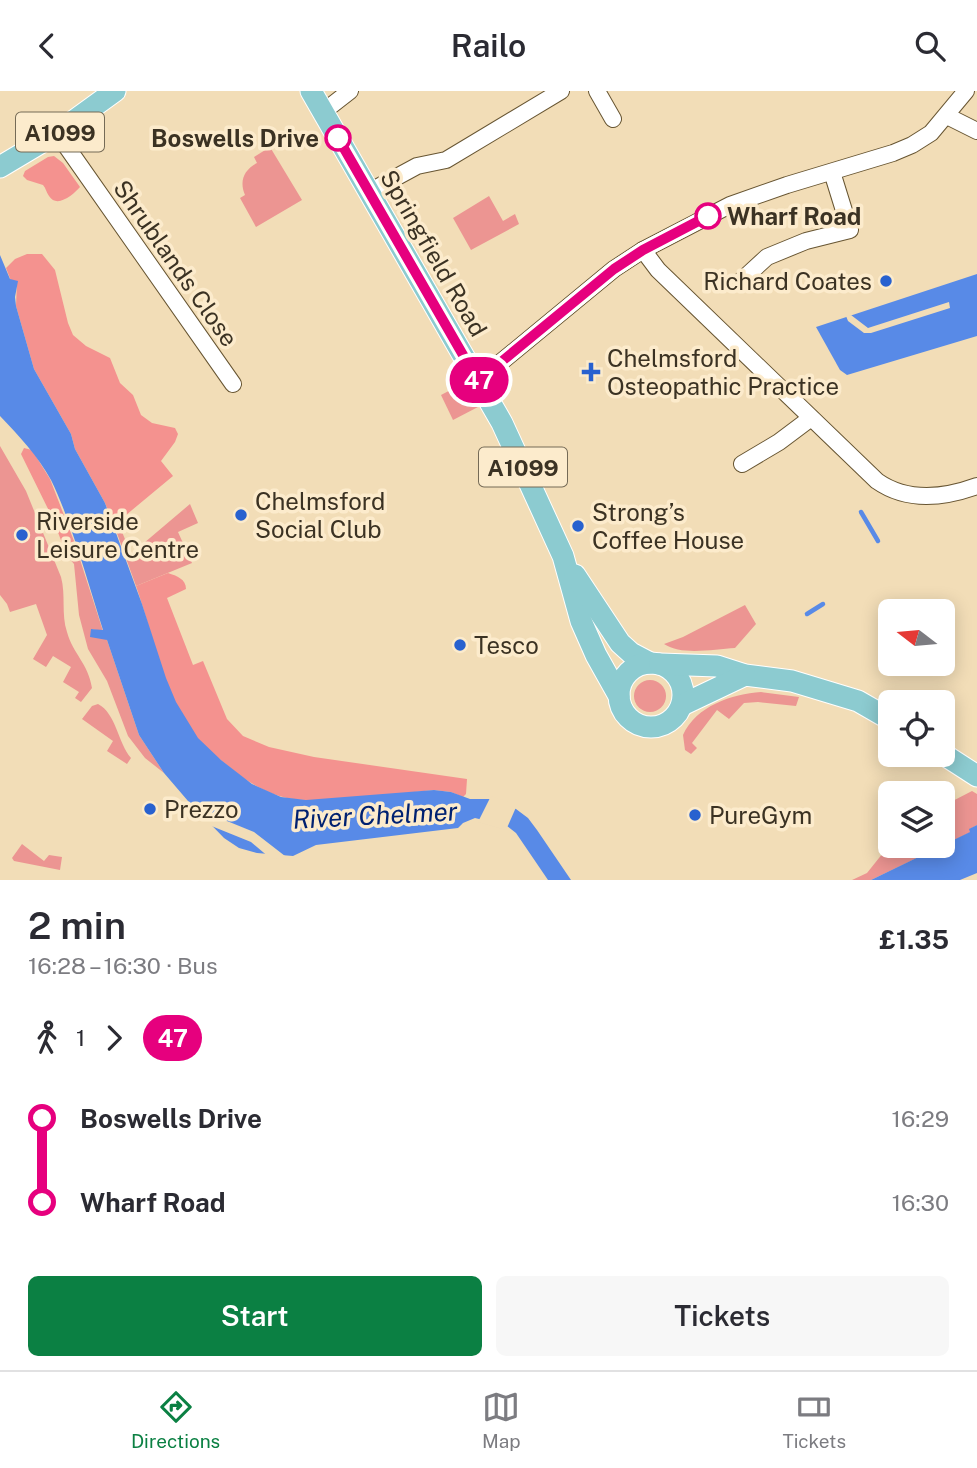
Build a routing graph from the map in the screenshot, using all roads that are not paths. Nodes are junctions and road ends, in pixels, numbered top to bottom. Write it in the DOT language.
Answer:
graph roads {
  1 [pos="115,91"];
  2 [pos="311,91"];
  3 [pos="350,91"];
  4 [pos="561,91"];
  5 [pos="597,91"];
  6 [pos="966,91"];
  7 [pos="323,112"];
  8 [pos="947,116"];
  9 [pos="613,119"];
  10 [pos="977,131"];
  11 [pos="57,134"];
  12 [pos="0,167"];
  13 [pos="832,172"];
  14 [pos="369,192"];
  15 [pos="643,250"];
  16 [pos="742,280"];
  17 [pos="478,381"];
  18 [pos="233,384"];
  19 [pos="811,418"];
  20 [pos="742,464"];
  21 [pos="977,486"];
  22 [pos="563,556"];
  23 [pos="655,664"];
  24 [pos="750,676"];
  25 [pos="619,696"];
  26 [pos="682,705"];
  27 [pos="878,713"];
  28 [pos="955,762"];
  29 [pos="977,776"];
  1 -- 11 [label="main road, A1099"];
  2 -- 7 [label="main road, Springfield Road / A1099"];
  3 -- 7 [label="street"];
  4 -- 14 [label="street"];
  5 -- 9 [label="street"];
  6 -- 8 [label="street"];
  7 -- 14 [label="main road, Springfield Road / A1099"];
  8 -- 10 [label="street"];
  8 -- 13 [label="street"];
  11 -- 12 [label="main road, A1099"];
  11 -- 18 [label="street, Shrublands Close"];
  13 -- 15 [label="street"];
  13 -- 16 [label="street"];
  14 -- 17 [label="main road, Springfield Road / A1099"];
  15 -- 17 [label="street"];
  15 -- 19 [label="street"];
  17 -- 22 [label="main road, Springfield Road / A1099"];
  19 -- 20 [label="street"];
  19 -- 21 [label="street"];
  22 -- 23 [label="main road, Springfield Road / A1099"];
  22 -- 25 [label="main road, Springfield Road / A1099"];
  23 -- 24 [label="main road"];
  23 -- 25 [label="main road"];
  23 -- 26 [label="main road, A1099"];
  24 -- 26 [label="main road, A1099"];
  24 -- 27 [label="main road"];
  25 -- 26 [label="main road, A1099"];
  28 -- 29 [label="main road"];
}
